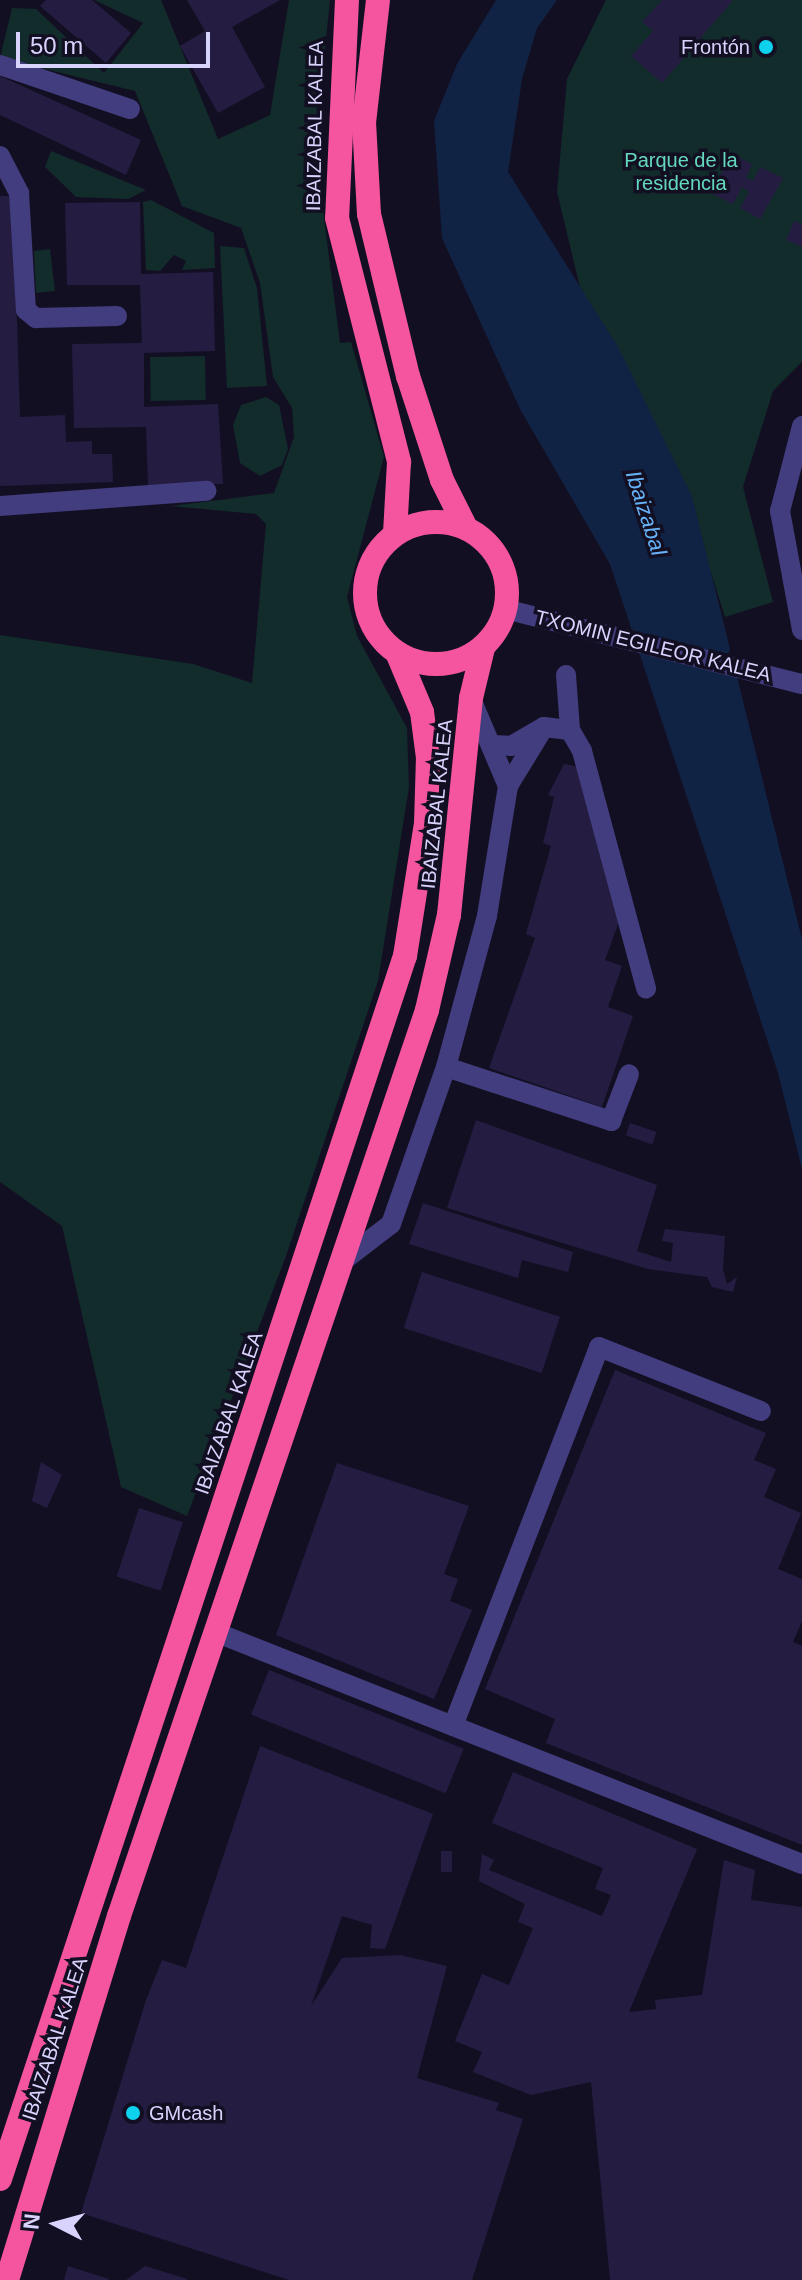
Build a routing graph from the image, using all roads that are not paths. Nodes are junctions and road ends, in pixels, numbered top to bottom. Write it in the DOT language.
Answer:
graph roads {
  1 [pos="347,0"];
  2 [pos="378,0"];
  3 [pos="0,65"];
  4 [pos="130,109"];
  5 [pos="0,156"];
  6 [pos="117,316"];
  7 [pos="802,426"];
  8 [pos="206,491"];
  9 [pos="0,506"];
  10 [pos="466,528"];
  11 [pos="395,534"];
  12 [pos="505,609"];
  13 [pos="802,630"];
  14 [pos="398,655"];
  15 [pos="479,655"];
  16 [pos="566,675"];
  17 [pos="802,684"];
  18 [pos="471,698"];
  19 [pos="544,727"];
  20 [pos="570,730"];
  21 [pos="494,745"];
  22 [pos="508,786"];
  23 [pos="646,989"];
  24 [pos="446,1067"];
  25 [pos="629,1074"];
  26 [pos="344,1260"];
  27 [pos="761,1411"];
  28 [pos="215,1632"];
  29 [pos="453,1726"];
  30 [pos="802,1864"];
  31 [pos="0,2179"];
  32 [pos="7,2280"];
  1 -- 11 [label="highway, IBAIZABAL KALEA"];
  2 -- 10 [label="highway"];
  3 -- 4 [label="street"];
  5 -- 6 [label="street"];
  7 -- 13 [label="street"];
  8 -- 9 [label="street"];
  10 -- 11 [label="highway"];
  10 -- 12 [label="highway"];
  11 -- 14 [label="highway"];
  12 -- 15 [label="highway"];
  12 -- 17 [label="street, TXOMIN EGILEOR KALEA"];
  14 -- 15 [label="highway"];
  14 -- 31 [label="highway, IBAIZABAL KALEA"];
  15 -- 18 [label="highway, IBAIZABAL KALEA"];
  16 -- 20 [label="street"];
  18 -- 21 [label="street"];
  18 -- 26 [label="highway, IBAIZABAL KALEA"];
  19 -- 20 [label="street"];
  19 -- 21 [label="street"];
  19 -- 22 [label="street"];
  20 -- 23 [label="street"];
  21 -- 22 [label="street"];
  22 -- 24 [label="street"];
  24 -- 25 [label="street"];
  24 -- 26 [label="street"];
  26 -- 28 [label="highway, IBAIZABAL KALEA"];
  27 -- 29 [label="street"];
  28 -- 29 [label="street"];
  28 -- 32 [label="highway, IBAIZABAL KALEA"];
  29 -- 30 [label="street"];
}
